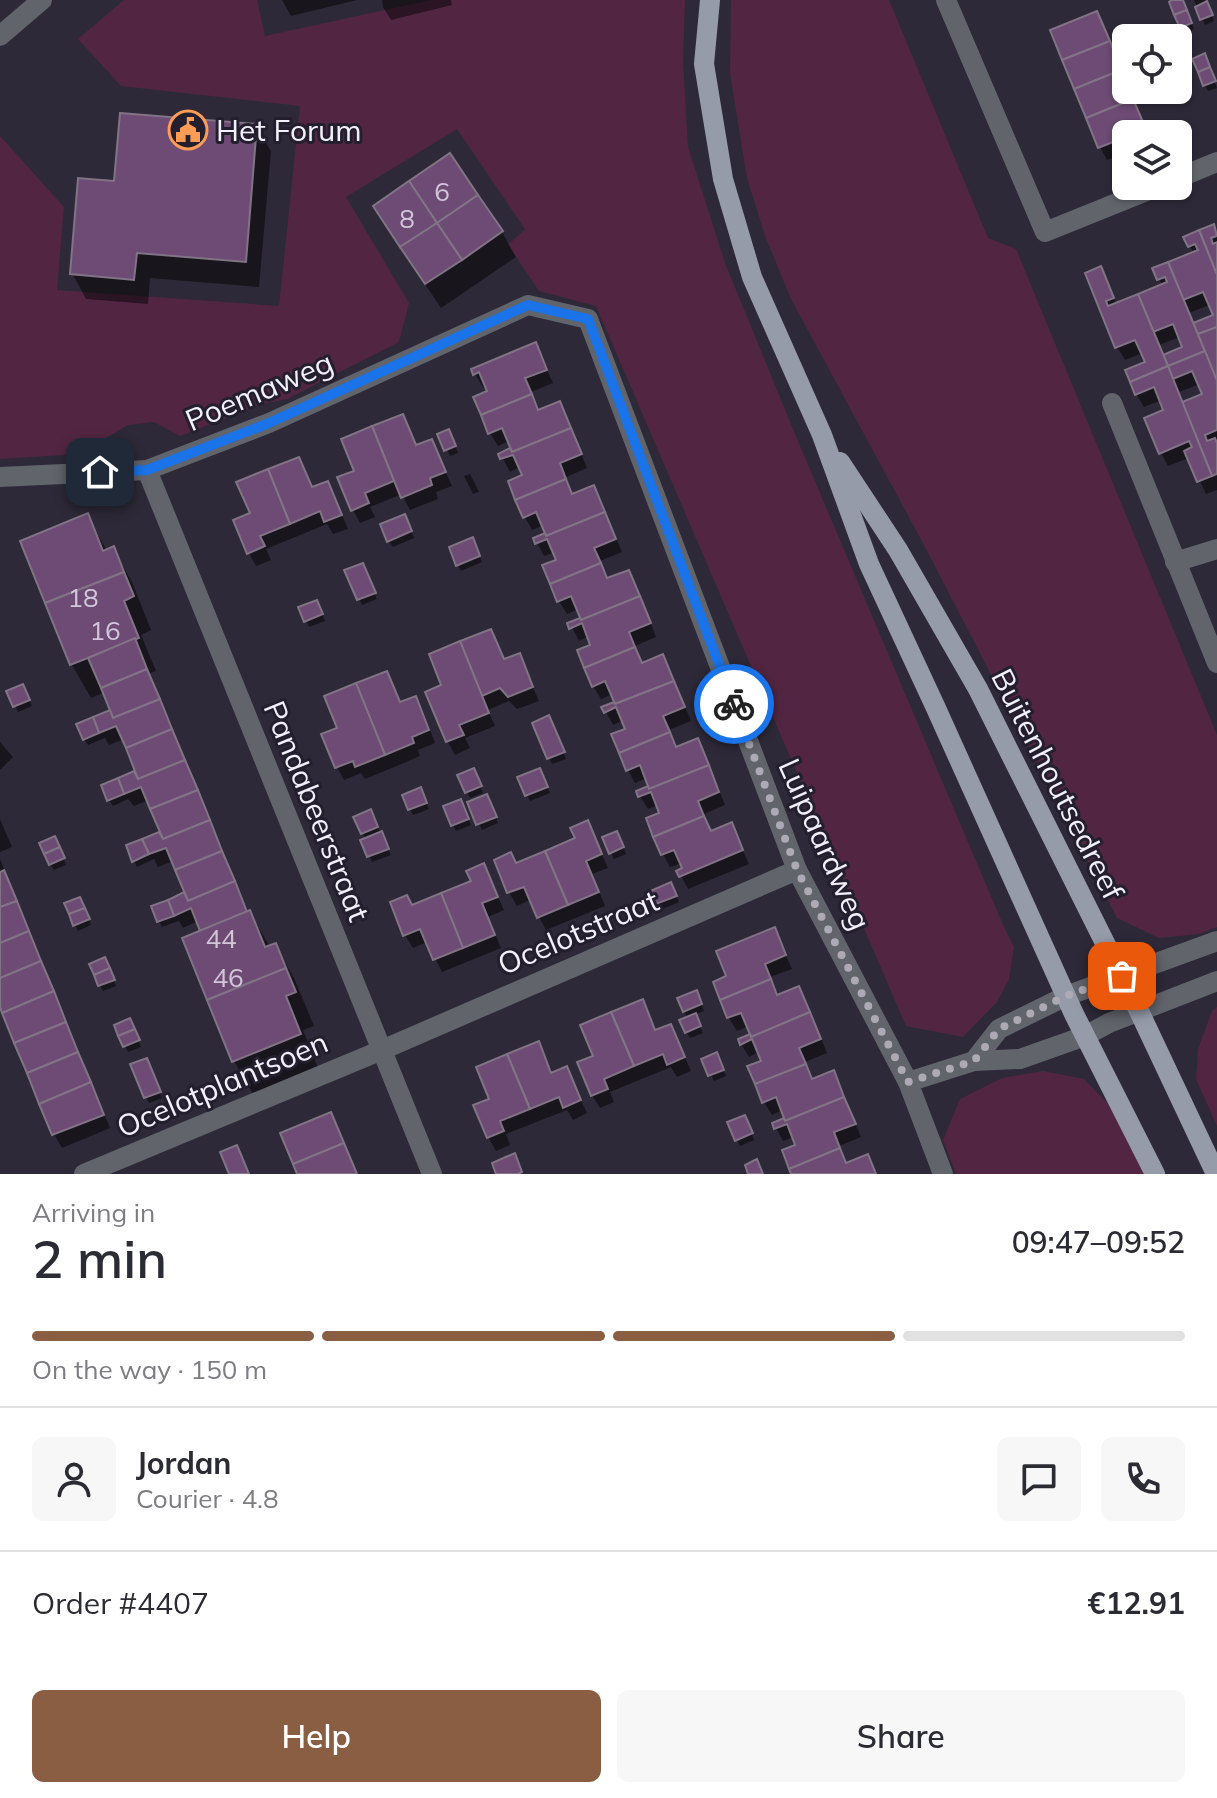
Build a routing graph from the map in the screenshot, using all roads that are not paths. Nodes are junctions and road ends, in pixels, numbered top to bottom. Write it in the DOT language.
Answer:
graph roads {
  1 [pos="42,0"];
  2 [pos="710,0"];
  3 [pos="946,0"];
  4 [pos="0,36"];
  5 [pos="1217,162"];
  6 [pos="1192,172"];
  7 [pos="1124,200"];
  8 [pos="528,305"];
  9 [pos="1112,403"];
  10 [pos="822,435"];
  11 [pos="147,470"];
  12 [pos="0,477"];
  13 [pos="1217,549"];
  14 [pos="1175,562"];
  15 [pos="1217,663"];
  16 [pos="797,870"];
  17 [pos="1217,941"];
  18 [pos="1122,976"];
  19 [pos="1217,981"];
  20 [pos="1066,996"];
  21 [pos="1139,1011"];
  22 [pos="1085,1036"];
  23 [pos="382,1050"];
  24 [pos="974,1061"];
  25 [pos="908,1082"];
  26 [pos="84,1174"];
  27 [pos="432,1174"];
  28 [pos="943,1174"];
  29 [pos="1155,1174"];
  30 [pos="1216,1174"];
  1 -- 4 [label="street"];
  2 -- 10 [label="main road, Buitenhoutsedreef"];
  3 -- 7 [label="street"];
  5 -- 6 [label="street"];
  8 -- 11 [label="street, Poemaweg"];
  8 -- 16 [label="street, Luipaardweg"];
  9 -- 14 [label="street"];
  10 -- 18 [label="main road, Buitenhoutsedreef"];
  10 -- 20 [label="main road, Buitenhoutsedreef"];
  11 -- 12 [label="street, Poemaweg"];
  11 -- 23 [label="street, Pandabeerstraat"];
  13 -- 14 [label="street"];
  14 -- 15 [label="street"];
  16 -- 23 [label="street, Ocelotstraat"];
  16 -- 25 [label="street, Luipaardweg"];
  17 -- 18 [label="street"];
  18 -- 20 [label="street"];
  18 -- 21 [label="main road, Buitenhoutsedreef"];
  19 -- 21 [label="street"];
  20 -- 22 [label="main road, Buitenhoutsedreef"];
  20 -- 24 [label="street"];
  21 -- 22 [label="street"];
  21 -- 30 [label="main road, Buitenhoutsedreef"];
  22 -- 24 [label="street"];
  22 -- 29 [label="main road, Buitenhoutsedreef"];
  23 -- 26 [label="street, Ocelotplantsoen"];
  23 -- 27 [label="street, Pandabeerstraat"];
  24 -- 25 [label="street"];
  25 -- 28 [label="street, Luipaardweg"];
}
